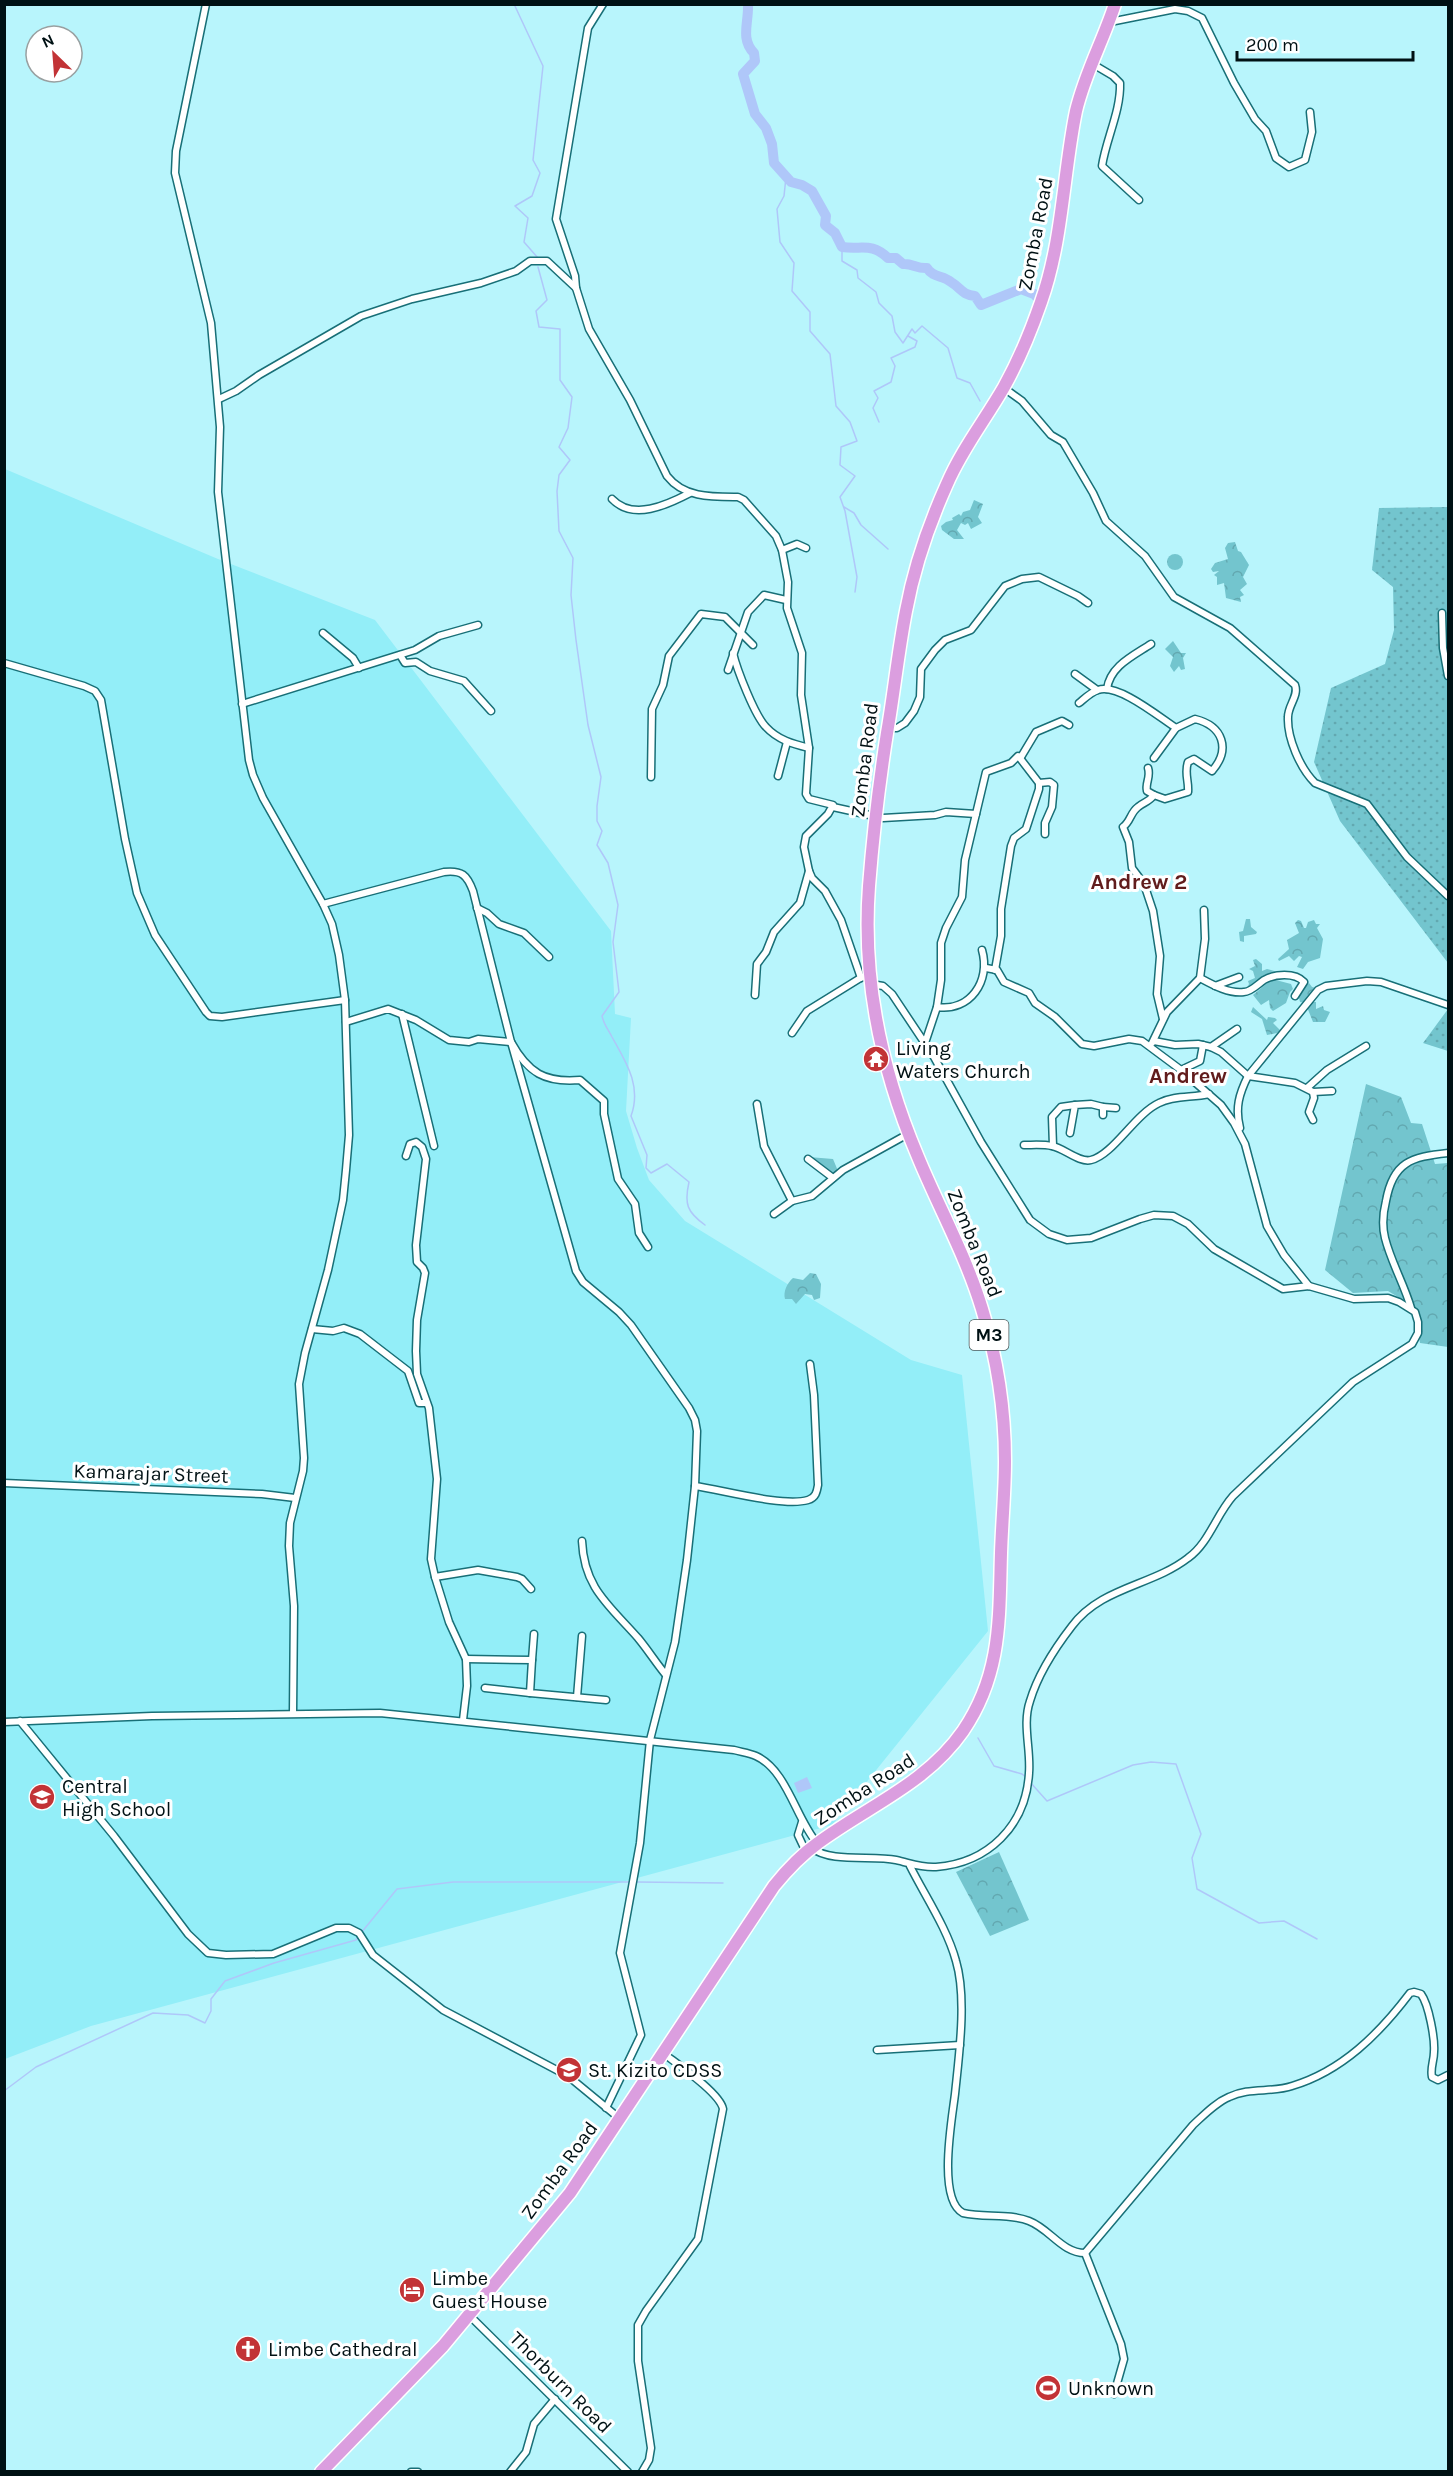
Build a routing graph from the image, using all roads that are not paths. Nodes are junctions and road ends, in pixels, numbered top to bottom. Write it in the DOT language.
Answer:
graph roads {
  1 [pos="206,4"];
  2 [pos="603,4"];
  3 [pos="1115,4"];
  4 [pos="1109,22"];
  5 [pos="1091,63"];
  6 [pos="1310,112"];
  7 [pos="1139,200"];
  8 [pos="576,288"];
  9 [pos="1004,387"];
  10 [pos="219,399"];
  11 [pos="690,493"];
  12 [pos="612,499"];
  13 [pos="806,548"];
  14 [pos="782,550"];
  15 [pos="786,600"];
  16 [pos="1088,603"];
  17 [pos="1442,613"];
  18 [pos="478,625"];
  19 [pos="323,633"];
  20 [pos="741,634"];
  21 [pos="1151,644"];
  22 [pos="753,645"];
  23 [pos="734,653"];
  24 [pos="400,655"];
  25 [pos="4,663"];
  26 [pos="359,668"];
  27 [pos="728,670"];
  28 [pos="1075,674"];
  29 [pos="1449,676"];
  30 [pos="1107,689"];
  31 [pos="1097,690"];
  32 [pos="1079,703"];
  33 [pos="242,704"];
  34 [pos="491,711"];
  35 [pos="1069,725"];
  36 [pos="888,728"];
  37 [pos="1176,728"];
  38 [pos="787,742"];
  39 [pos="809,748"];
  40 [pos="1018,756"];
  41 [pos="1154,758"];
  42 [pos="1148,768"];
  43 [pos="778,776"];
  44 [pos="651,777"];
  45 [pos="1039,783"];
  46 [pos="1154,795"];
  47 [pos="833,807"];
  48 [pos="976,814"];
  49 [pos="875,818"];
  50 [pos="1045,834"];
  51 [pos="809,871"];
  52 [pos="1449,896"];
  53 [pos="323,904"];
  54 [pos="477,908"];
  55 [pos="1204,910"];
  56 [pos="982,951"];
  57 [pos="549,957"];
  58 [pos="986,968"];
  59 [pos="995,970"];
  60 [pos="1239,977"];
  61 [pos="868,978"];
  62 [pos="1200,978"];
  63 [pos="1215,986"];
  64 [pos="755,995"];
  65 [pos="1295,996"];
  66 [pos="345,1000"];
  67 [pos="1449,1005"];
  68 [pos="937,1007"];
  69 [pos="402,1014"];
  70 [pos="1163,1019"];
  71 [pos="346,1022"];
  72 [pos="1237,1029"];
  73 [pos="792,1033"];
  74 [pos="511,1042"];
  75 [pos="925,1043"];
  76 [pos="1151,1043"];
  77 [pos="1203,1045"];
  78 [pos="1366,1046"];
  79 [pos="1211,1047"];
  80 [pos="1181,1070"];
  81 [pos="1248,1076"];
  82 [pos="1310,1090"];
  83 [pos="1332,1091"];
  84 [pos="1209,1094"];
  85 [pos="757,1104"];
  86 [pos="1076,1105"];
  87 [pos="1103,1107"];
  88 [pos="1116,1107"];
  89 [pos="1102,1115"];
  90 [pos="1313,1120"];
  91 [pos="1070,1133"];
  92 [pos="908,1134"];
  93 [pos="1242,1138"];
  94 [pos="1024,1145"];
  95 [pos="434,1146"];
  96 [pos="1053,1146"];
  97 [pos="1449,1153"];
  98 [pos="406,1156"];
  99 [pos="808,1159"];
  100 [pos="833,1178"];
  101 [pos="792,1201"];
  102 [pos="774,1214"];
  103 [pos="648,1247"];
  104 [pos="1309,1286"];
  105 [pos="1411,1308"];
  106 [pos="312,1329"];
  107 [pos="810,1364"];
  108 [pos="426,1403"];
  109 [pos="4,1483"];
  110 [pos="695,1486"];
  111 [pos="295,1498"];
  112 [pos="582,1541"];
  113 [pos="435,1577"];
  114 [pos="531,1589"];
  115 [pos="534,1634"];
  116 [pos="582,1636"];
  117 [pos="466,1659"];
  118 [pos="532,1660"];
  119 [pos="666,1676"];
  120 [pos="485,1688"];
  121 [pos="530,1693"];
  122 [pos="577,1697"];
  123 [pos="606,1700"];
  124 [pos="293,1713"];
  125 [pos="463,1720"];
  126 [pos="20,1721"];
  127 [pos="4,1722"];
  128 [pos="650,1740"];
  129 [pos="802,1822"];
  130 [pos="812,1847"];
  131 [pos="910,1866"];
  132 [pos="960,2045"];
  133 [pos="877,2050"];
  134 [pos="663,2052"];
  135 [pos="1449,2075"];
  136 [pos="606,2108"];
  137 [pos="619,2118"];
  138 [pos="1085,2253"];
  139 [pos="470,2316"];
  140 [pos="1114,2394"];
  141 [pos="555,2399"];
  142 [pos="321,2472"];
  143 [pos="411,2472"];
  144 [pos="418,2472"];
  145 [pos="510,2472"];
  146 [pos="628,2472"];
  147 [pos="642,2472"];
  1 -- 10 [label="street"];
  2 -- 8 [label="street"];
  3 -- 4 [label="highway, Zomba Road / M3"];
  4 -- 5 [label="highway, Zomba Road / M3"];
  4 -- 6 [label="street"];
  5 -- 7 [label="street"];
  5 -- 9 [label="highway, Zomba Road / M3"];
  8 -- 10 [label="street"];
  8 -- 11 [label="street"];
  9 -- 36 [label="highway, Zomba Road / M3"];
  9 -- 52 [label="street"];
  10 -- 33 [label="street"];
  11 -- 12 [label="street"];
  11 -- 14 [label="street"];
  13 -- 14 [label="street"];
  14 -- 15 [label="street"];
  15 -- 20 [label="street"];
  15 -- 39 [label="street"];
  16 -- 36 [label="street"];
  17 -- 29 [label="street"];
  18 -- 24 [label="street"];
  19 -- 26 [label="street"];
  20 -- 22 [label="street"];
  20 -- 23 [label="street"];
  20 -- 44 [label="street"];
  21 -- 30 [label="street"];
  23 -- 27 [label="street"];
  23 -- 38 [label="street"];
  24 -- 26 [label="street"];
  24 -- 34 [label="street"];
  25 -- 66 [label="street"];
  26 -- 33 [label="street"];
  28 -- 31 [label="street"];
  30 -- 31 [label="street"];
  30 -- 37 [label="street"];
  31 -- 32 [label="street"];
  33 -- 53 [label="street"];
  35 -- 40 [label="street"];
  36 -- 49 [label="highway, Zomba Road / M3"];
  37 -- 41 [label="street"];
  37 -- 46 [label="street"];
  38 -- 39 [label="street"];
  38 -- 43 [label="street"];
  39 -- 47 [label="street"];
  40 -- 45 [label="street"];
  40 -- 48 [label="street"];
  42 -- 46 [label="street"];
  45 -- 50 [label="street"];
  45 -- 59 [label="street"];
  46 -- 70 [label="street"];
  47 -- 49 [label="street"];
  47 -- 51 [label="street"];
  48 -- 49 [label="street"];
  48 -- 68 [label="street"];
  49 -- 61 [label="highway, Zomba Road / M3"];
  51 -- 61 [label="street"];
  51 -- 64 [label="street"];
  53 -- 54 [label="street"];
  53 -- 66 [label="street"];
  54 -- 57 [label="street"];
  54 -- 74 [label="street"];
  55 -- 62 [label="street"];
  56 -- 58 [label="street"];
  58 -- 59 [label="street"];
  58 -- 68 [label="street"];
  59 -- 76 [label="street"];
  60 -- 63 [label="street"];
  61 -- 73 [label="street"];
  61 -- 75 [label="street"];
  61 -- 92 [label="highway, Zomba Road / M3"];
  62 -- 63 [label="street"];
  62 -- 70 [label="street"];
  63 -- 65 [label="street"];
  66 -- 71 [label="street"];
  67 -- 81 [label="street"];
  68 -- 75 [label="street"];
  69 -- 71 [label="street"];
  69 -- 74 [label="street"];
  69 -- 95 [label="street"];
  70 -- 76 [label="street"];
  71 -- 106 [label="street"];
  72 -- 79 [label="street"];
  74 -- 103 [label="street"];
  74 -- 110 [label="street"];
  75 -- 104 [label="street"];
  76 -- 77 [label="street"];
  76 -- 80 [label="street"];
  77 -- 79 [label="street"];
  77 -- 80 [label="street"];
  78 -- 82 [label="street"];
  79 -- 81 [label="street"];
  80 -- 84 [label="street"];
  81 -- 82 [label="street"];
  81 -- 93 [label="street"];
  82 -- 83 [label="street"];
  82 -- 90 [label="street"];
  84 -- 93 [label="street"];
  84 -- 96 [label="street"];
  85 -- 101 [label="street"];
  86 -- 87 [label="street"];
  86 -- 91 [label="street"];
  86 -- 96 [label="street"];
  87 -- 88 [label="street"];
  87 -- 89 [label="street"];
  92 -- 100 [label="street"];
  92 -- 130 [label="highway, Zomba Road / M3"];
  93 -- 104 [label="street"];
  94 -- 96 [label="street"];
  97 -- 105 [label="street"];
  98 -- 108 [label="street"];
  99 -- 100 [label="street"];
  100 -- 101 [label="street"];
  101 -- 102 [label="street"];
  104 -- 105 [label="street"];
  105 -- 131 [label="street"];
  106 -- 108 [label="street"];
  106 -- 111 [label="street"];
  107 -- 110 [label="street"];
  108 -- 113 [label="street"];
  109 -- 111 [label="street, Kamarajar Street"];
  110 -- 119 [label="street"];
  111 -- 124 [label="street"];
  112 -- 119 [label="street"];
  113 -- 114 [label="street"];
  113 -- 117 [label="street"];
  115 -- 118 [label="street"];
  116 -- 122 [label="street"];
  117 -- 118 [label="street"];
  117 -- 125 [label="street"];
  118 -- 121 [label="street"];
  119 -- 128 [label="street"];
  120 -- 121 [label="street"];
  121 -- 122 [label="street"];
  122 -- 123 [label="street"];
  124 -- 125 [label="street"];
  124 -- 126 [label="street"];
  125 -- 128 [label="street"];
  126 -- 127 [label="street"];
  126 -- 136 [label="street"];
  128 -- 129 [label="street"];
  128 -- 136 [label="street"];
  129 -- 130 [label="street"];
  129 -- 130 [label="street"];
  130 -- 131 [label="street"];
  130 -- 134 [label="highway, Zomba Road / M3"];
  131 -- 132 [label="street"];
  132 -- 133 [label="street"];
  132 -- 138 [label="street"];
  134 -- 137 [label="highway, Zomba Road / M3"];
  134 -- 147 [label="street"];
  135 -- 138 [label="street"];
  136 -- 137 [label="street"];
  137 -- 139 [label="highway, Zomba Road / M3"];
  138 -- 140 [label="street"];
  139 -- 141 [label="street, Thorburn Road"];
  139 -- 142 [label="highway, Zomba Road / M3"];
  141 -- 145 [label="street"];
  141 -- 146 [label="street, Thorburn Road"];
  143 -- 144 [label="street"];
}
